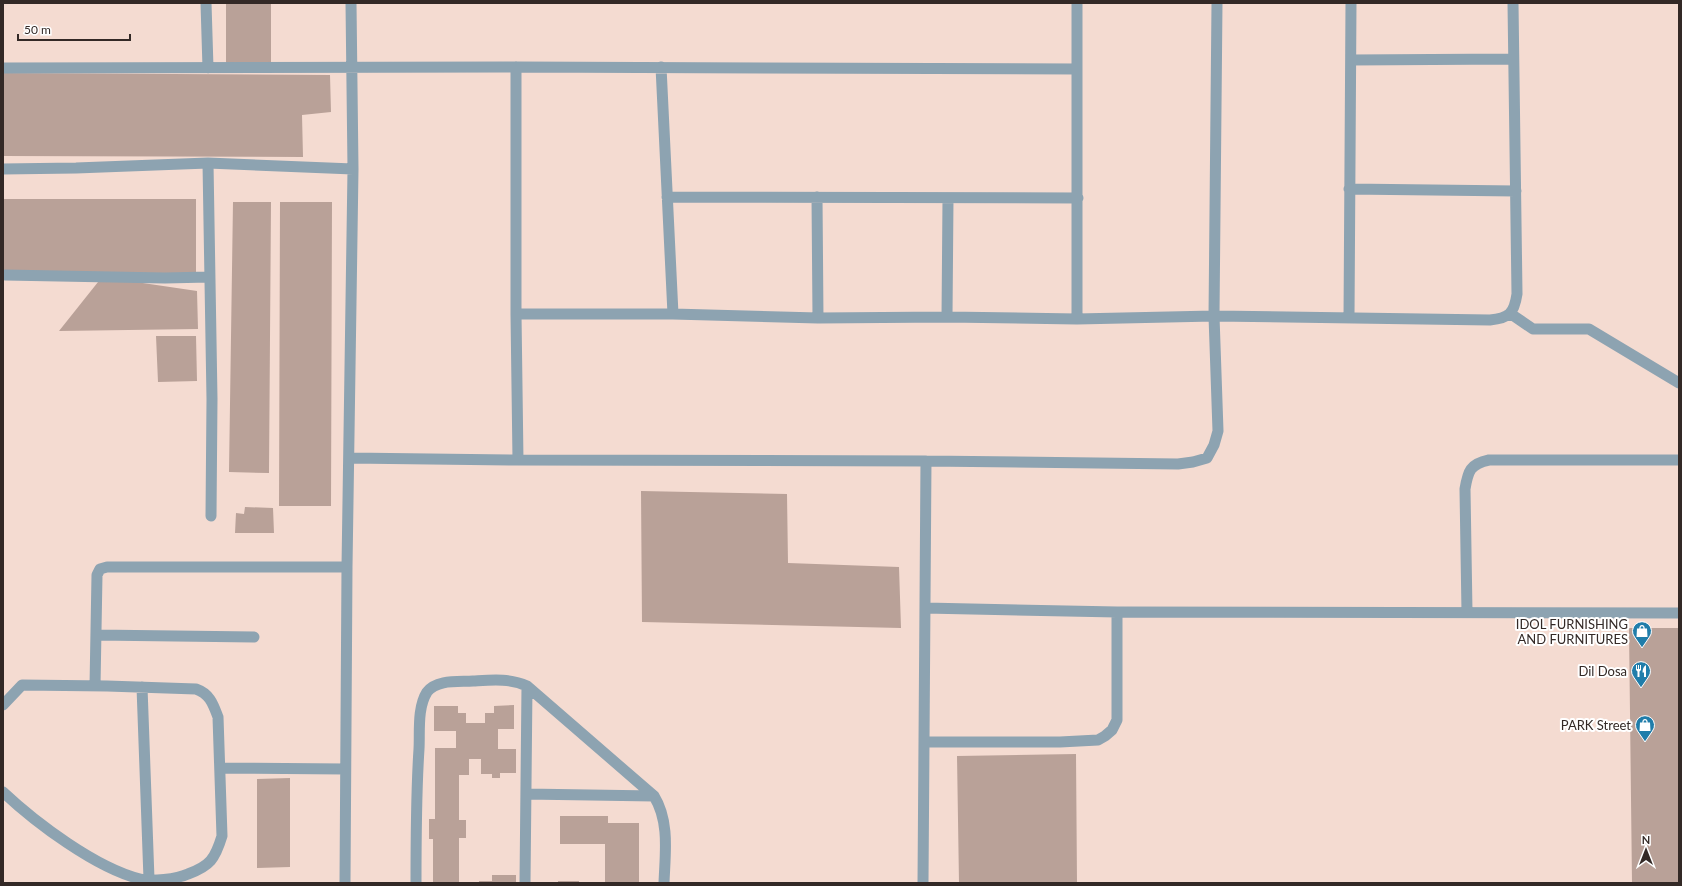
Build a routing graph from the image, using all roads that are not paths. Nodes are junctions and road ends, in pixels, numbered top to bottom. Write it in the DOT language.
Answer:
graph roads {
  1 [pos="206,3"];
  2 [pos="351,3"];
  3 [pos="1077,3"];
  4 [pos="1217,3"];
  5 [pos="1351,3"];
  6 [pos="1513,3"];
  7 [pos="1513,59"];
  8 [pos="1351,60"];
  9 [pos="516,67"];
  10 [pos="661,67"];
  11 [pos="3,68"];
  12 [pos="208,68"];
  13 [pos="351,69"];
  14 [pos="1077,69"];
  15 [pos="208,163"];
  16 [pos="3,168"];
  17 [pos="353,169"];
  18 [pos="1349,189"];
  19 [pos="1516,191"];
  20 [pos="667,197"];
  21 [pos="817,197"];
  22 [pos="1078,198"];
  23 [pos="948,199"];
  24 [pos="5,275"];
  25 [pos="210,277"];
  26 [pos="516,314"];
  27 [pos="673,314"];
  28 [pos="1511,314"];
  29 [pos="1214,316"];
  30 [pos="818,318"];
  31 [pos="947,318"];
  32 [pos="1349,318"];
  33 [pos="1078,320"];
  34 [pos="1679,383"];
  35 [pos="350,458"];
  36 [pos="518,460"];
  37 [pos="1679,460"];
  38 [pos="926,461"];
  39 [pos="211,516"];
  40 [pos="347,567"];
  41 [pos="925,608"];
  42 [pos="1117,612"];
  43 [pos="1467,612"];
  44 [pos="1679,613"];
  45 [pos="96,635"];
  46 [pos="254,637"];
  47 [pos="95,686"];
  48 [pos="527,686"];
  49 [pos="142,687"];
  50 [pos="3,705"];
  51 [pos="924,742"];
  52 [pos="220,768"];
  53 [pos="345,768"];
  54 [pos="3,792"];
  55 [pos="526,794"];
  56 [pos="654,796"];
  57 [pos="149,879"];
  58 [pos="345,883"];
  59 [pos="416,883"];
  60 [pos="525,883"];
  61 [pos="664,883"];
  62 [pos="923,883"];
  1 -- 12 [label="street"];
  2 -- 13 [label="street"];
  3 -- 14 [label="street"];
  4 -- 29 [label="street"];
  5 -- 8 [label="street"];
  6 -- 7 [label="street"];
  7 -- 8 [label="street"];
  7 -- 19 [label="street"];
  8 -- 18 [label="street"];
  9 -- 10 [label="street"];
  9 -- 13 [label="street"];
  9 -- 26 [label="street"];
  10 -- 14 [label="street"];
  10 -- 20 [label="street"];
  11 -- 12 [label="street"];
  12 -- 13 [label="street"];
  13 -- 17 [label="street"];
  14 -- 22 [label="street"];
  15 -- 16 [label="street"];
  15 -- 17 [label="street"];
  15 -- 25 [label="street"];
  17 -- 35 [label="street"];
  18 -- 19 [label="street"];
  18 -- 32 [label="street"];
  19 -- 28 [label="street"];
  20 -- 21 [label="street"];
  20 -- 27 [label="street"];
  21 -- 23 [label="street"];
  21 -- 30 [label="street"];
  22 -- 23 [label="street"];
  22 -- 33 [label="street"];
  23 -- 31 [label="street"];
  24 -- 25 [label="street"];
  25 -- 39 [label="street"];
  26 -- 27 [label="street"];
  26 -- 36 [label="street"];
  27 -- 30 [label="street"];
  28 -- 32 [label="street"];
  28 -- 34 [label="street"];
  29 -- 32 [label="street"];
  29 -- 33 [label="street"];
  29 -- 38 [label="street"];
  30 -- 31 [label="street"];
  31 -- 33 [label="street"];
  35 -- 36 [label="street"];
  35 -- 40 [label="street"];
  36 -- 38 [label="street"];
  37 -- 43 [label="street"];
  38 -- 41 [label="street"];
  40 -- 45 [label="street"];
  40 -- 53 [label="street"];
  41 -- 42 [label="street"];
  41 -- 51 [label="street"];
  42 -- 43 [label="street"];
  42 -- 51 [label="street"];
  43 -- 44 [label="street"];
  45 -- 46 [label="street"];
  45 -- 47 [label="street"];
  47 -- 49 [label="street"];
  47 -- 50 [label="street"];
  48 -- 55 [label="street"];
  48 -- 56 [label="street"];
  48 -- 59 [label="street"];
  49 -- 52 [label="street"];
  49 -- 57 [label="street"];
  51 -- 62 [label="street"];
  52 -- 53 [label="street"];
  52 -- 57 [label="street"];
  53 -- 58 [label="street"];
  54 -- 57 [label="street"];
  55 -- 56 [label="street"];
  55 -- 60 [label="street"];
  56 -- 61 [label="street"];
}
